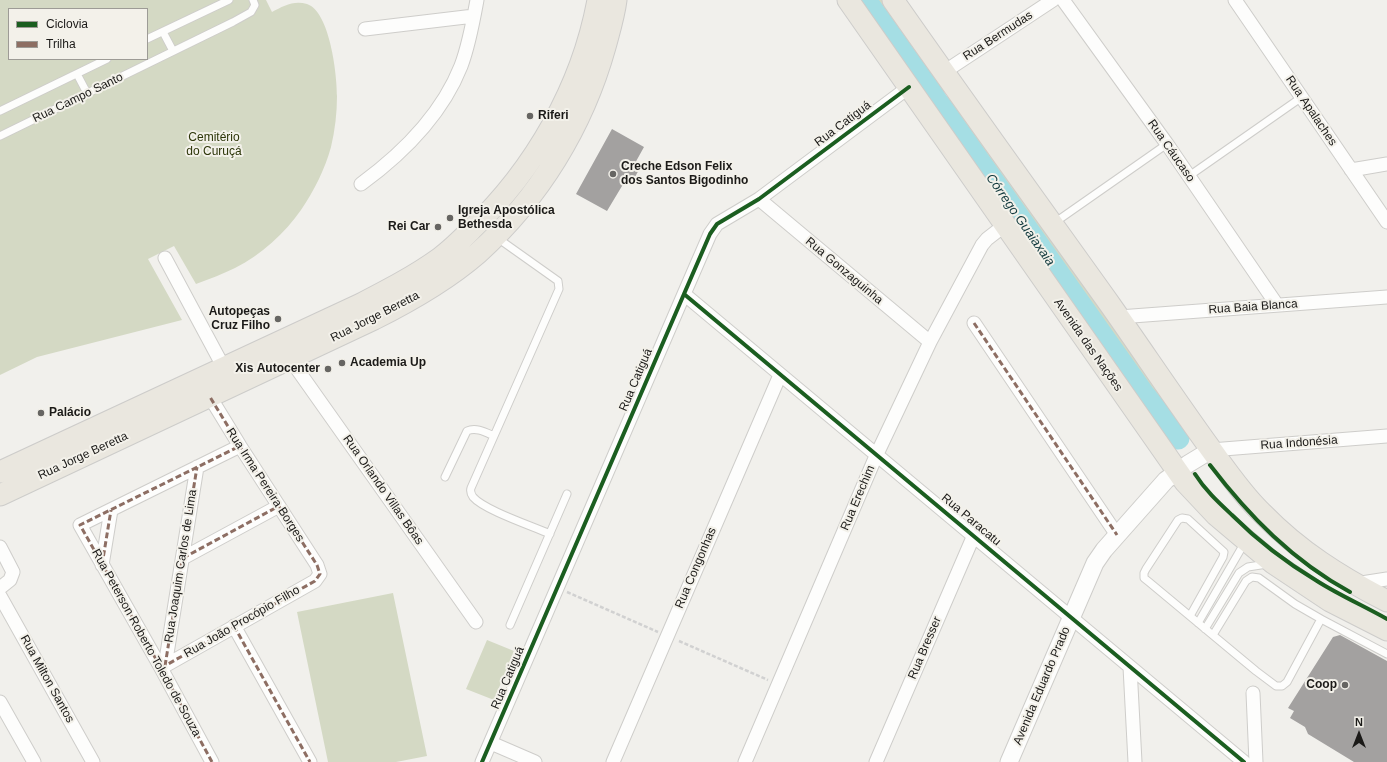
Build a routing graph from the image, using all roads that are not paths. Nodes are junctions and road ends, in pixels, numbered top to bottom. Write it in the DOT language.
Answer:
graph roads {
  1 [pos="229,0"];
  2 [pos="253,0"];
  3 [pos="477,0"];
  4 [pos="848,0"];
  5 [pos="893,0"];
  6 [pos="1053,0"];
  7 [pos="1063,0"];
  8 [pos="1235,0"];
  9 [pos="612,2"];
  10 [pos="474,16"];
  11 [pos="365,29"];
  12 [pos="163,32"];
  13 [pos="148,39"];
  14 [pos="173,51"];
  15 [pos="105,60"];
  16 [pos="944,72"];
  17 [pos="77,74"];
  18 [pos="909,87"];
  19 [pos="87,93"];
  20 [pos="1302,97"];
  21 [pos="0,111"];
  22 [pos="0,136"];
  23 [pos="1167,144"];
  24 [pos="1387,164"];
  25 [pos="1351,170"];
  26 [pos="1188,176"];
  27 [pos="361,184"];
  28 [pos="759,199"];
  29 [pos="1387,222"];
  30 [pos="1052,224"];
  31 [pos="1005,225"];
  32 [pos="495,236"];
  33 [pos="165,258"];
  34 [pos="684,294"];
  35 [pos="1387,296"];
  36 [pos="1277,305"];
  37 [pos="1119,317"];
  38 [pos="974,323"];
  39 [pos="930,342"];
  40 [pos="290,359"];
  41 [pos="224,368"];
  42 [pos="780,375"];
  43 [pos="210,396"];
  44 [pos="494,436"];
  45 [pos="1387,436"];
  46 [pos="240,446"];
  47 [pos="1211,450"];
  48 [pos="876,456"];
  49 [pos="197,467"];
  50 [pos="1177,471"];
  51 [pos="0,472"];
  52 [pos="445,477"];
  53 [pos="567,494"];
  54 [pos="0,495"];
  55 [pos="279,506"];
  56 [pos="111,510"];
  57 [pos="1260,511"];
  58 [pos="550,534"];
  59 [pos="974,535"];
  60 [pos="1117,535"];
  61 [pos="1246,540"];
  62 [pos="0,547"];
  63 [pos="183,558"];
  64 [pos="1273,563"];
  65 [pos="102,565"];
  66 [pos="320,574"];
  67 [pos="1387,578"];
  68 [pos="1354,584"];
  69 [pos="0,588"];
  70 [pos="0,596"];
  71 [pos="1387,601"];
  72 [pos="1190,616"];
  73 [pos="1071,618"];
  74 [pos="1321,619"];
  75 [pos="476,622"];
  76 [pos="1198,623"];
  77 [pos="510,625"];
  78 [pos="234,626"];
  79 [pos="1205,629"];
  80 [pos="1387,630"];
  81 [pos="1213,635"];
  82 [pos="1387,654"];
  83 [pos="163,667"];
  84 [pos="1130,667"];
  85 [pos="1253,693"];
  86 [pos="0,702"];
  87 [pos="491,743"];
  88 [pos="34,762"];
  89 [pos="93,762"];
  90 [pos="212,762"];
  91 [pos="310,762"];
  92 [pos="482,762"];
  93 [pos="535,762"];
  94 [pos="613,762"];
  95 [pos="744,762"];
  96 [pos="876,762"];
  97 [pos="1009,762"];
  98 [pos="1135,762"];
  99 [pos="1244,762"];
  100 [pos="1256,762"];
  1 -- 12 [label="lane"];
  2 -- 14 [label="lane, Rua Campo Santo"];
  3 -- 10 [label="street"];
  4 -- 18 [label="main road, Avenida das Nações"];
  5 -- 16 [label="main road"];
  6 -- 16 [label="street, Rua Bermudas"];
  7 -- 23 [label="street, Rua Cáucaso"];
  8 -- 20 [label="street, Rua Apalaches"];
  9 -- 32 [label="main road, Rua Jorge Beretta"];
  9 -- 41 [label="main road, Rua Jorge Beretta"];
  10 -- 11 [label="street"];
  10 -- 27 [label="street"];
  12 -- 13 [label="lane"];
  12 -- 14 [label="lane"];
  14 -- 19 [label="lane, Rua Campo Santo"];
  15 -- 17 [label="lane, Rua Campo Santo"];
  16 -- 30 [label="main road"];
  17 -- 19 [label="lane"];
  17 -- 21 [label="lane, Rua Campo Santo"];
  18 -- 28 [label="street, Rua Catiguá"];
  18 -- 31 [label="main road, Avenida das Nações"];
  19 -- 22 [label="lane, Rua Campo Santo"];
  20 -- 25 [label="street, Rua Apalaches"];
  20 -- 26 [label="lane"];
  23 -- 26 [label="street, Rua Cáucaso"];
  23 -- 30 [label="lane"];
  24 -- 25 [label="street"];
  25 -- 29 [label="street, Rua Apalaches"];
  26 -- 36 [label="street, Rua Cáucaso"];
  28 -- 34 [label="street, Rua Catiguá"];
  28 -- 39 [label="street, Rua Gonzaguinha"];
  30 -- 37 [label="main road"];
  31 -- 39 [label="street, Rua Erechim"];
  31 -- 50 [label="main road, Avenida das Nações"];
  32 -- 40 [label="main road, Rua Jorge Beretta"];
  32 -- 44 [label="lane"];
  33 -- 41 [label="street"];
  34 -- 42 [label="street, Rua Paracatu"];
  34 -- 87 [label="street, Rua Catiguá"];
  35 -- 36 [label="street, Rua Baia Blanca"];
  36 -- 37 [label="street, Rua Baia Blanca"];
  37 -- 47 [label="main road"];
  38 -- 60 [label="street"];
  39 -- 48 [label="street, Rua Erechim"];
  40 -- 43 [label="main road, Rua Jorge Beretta"];
  40 -- 75 [label="street, Rua Orlando Villas Bôas"];
  41 -- 51 [label="main road, Rua Jorge Beretta"];
  42 -- 48 [label="street, Rua Paracatu"];
  42 -- 94 [label="street, Rua Congonhas"];
  43 -- 46 [label="street, Rua Irma Pereira Borges"];
  43 -- 54 [label="main road, Rua Jorge Beretta"];
  44 -- 52 [label="lane"];
  44 -- 58 [label="lane"];
  45 -- 47 [label="street, Rua Indonésia"];
  46 -- 49 [label="street"];
  46 -- 55 [label="street, Rua Irma Pereira Borges"];
  47 -- 50 [label="street, Avenida Eduardo Prado"];
  47 -- 57 [label="main road"];
  48 -- 59 [label="street, Rua Paracatu"];
  48 -- 95 [label="street, Rua Erechim"];
  49 -- 56 [label="street"];
  49 -- 63 [label="street, Rua Joaquim Carlos de Lima"];
  50 -- 60 [label="street, Avenida Eduardo Prado"];
  50 -- 61 [label="main road, Avenida das Nações"];
  53 -- 58 [label="lane"];
  55 -- 63 [label="street"];
  55 -- 66 [label="street, Rua Irma Pereira Borges"];
  56 -- 65 [label="street"];
  56 -- 65 [label="street, Rua Peterson Roberto Toledo de Souza"];
  57 -- 61 [label="main road"];
  57 -- 68 [label="main road"];
  58 -- 77 [label="lane"];
  59 -- 73 [label="street, Rua Paracatu"];
  59 -- 96 [label="street, Rua Bresser"];
  60 -- 73 [label="street, Avenida Eduardo Prado"];
  61 -- 64 [label="main road, Avenida das Nações"];
  61 -- 76 [label="lane"];
  62 -- 69 [label="street"];
  63 -- 83 [label="street, Rua Joaquim Carlos de Lima"];
  64 -- 79 [label="lane"];
  64 -- 80 [label="main road, Avenida das Nações"];
  65 -- 83 [label="street, Rua Peterson Roberto Toledo de Souza"];
  66 -- 78 [label="street, Rua João Procópio Filho"];
  67 -- 68 [label="street"];
  68 -- 71 [label="main road"];
  70 -- 89 [label="street, Rua Milton Santos"];
  72 -- 72 [label="lane"];
  72 -- 76 [label="lane"];
  73 -- 84 [label="street, Rua Paracatu"];
  73 -- 97 [label="street, Avenida Eduardo Prado"];
  74 -- 81 [label="lane"];
  74 -- 81 [label="lane"];
  74 -- 82 [label="lane"];
  76 -- 79 [label="lane"];
  78 -- 83 [label="street, Rua João Procópio Filho"];
  78 -- 91 [label="street"];
  79 -- 81 [label="lane"];
  83 -- 90 [label="street, Rua Peterson Roberto Toledo de Souza"];
  84 -- 98 [label="street"];
  84 -- 99 [label="street, Rua Paracatu"];
  85 -- 100 [label="street"];
  86 -- 88 [label="street"];
  87 -- 92 [label="street, Rua Catiguá"];
  87 -- 93 [label="street"];
}
